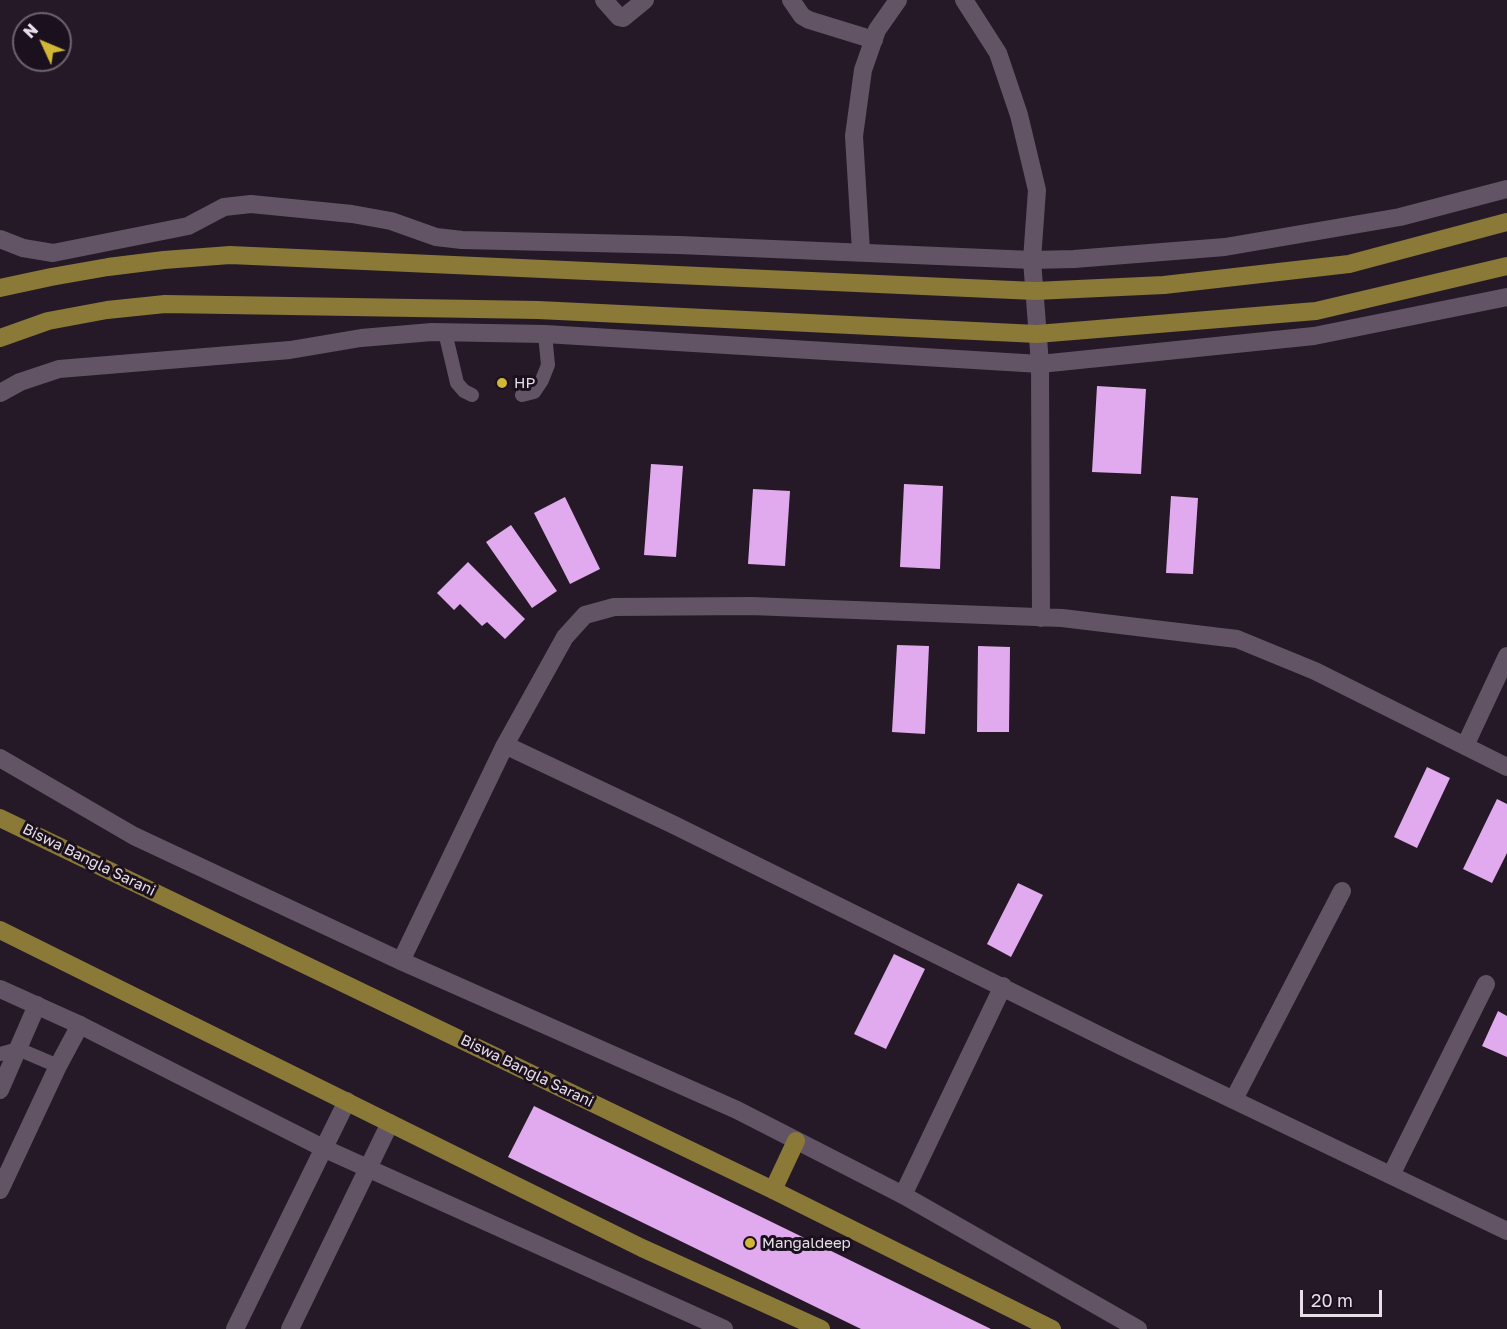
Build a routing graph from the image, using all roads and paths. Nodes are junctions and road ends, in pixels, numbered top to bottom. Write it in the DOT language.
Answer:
graph roads {
  1 [pos="604,0"];
  2 [pos="645,0"];
  3 [pos="791,0"];
  4 [pos="898,0"];
  5 [pos="964,0"];
  6 [pos="874,40"];
  7 [pos="1507,189"];
  8 [pos="1507,222"];
  9 [pos="0,239"];
  10 [pos="861,251"];
  11 [pos="1032,260"];
  12 [pos="1507,266"];
  13 [pos="0,288"];
  14 [pos="1035,291"];
  15 [pos="1507,297"];
  16 [pos="445,332"];
  17 [pos="545,334"];
  18 [pos="1037,334"];
  19 [pos="0,338"];
  20 [pos="1040,364"];
  21 [pos="0,393"];
  22 [pos="472,395"];
  23 [pos="522,395"];
  24 [pos="1041,618"];
  25 [pos="1507,656"];
  26 [pos="505,745"];
  27 [pos="1465,746"];
  28 [pos="0,758"];
  29 [pos="1507,767"];
  30 [pos="0,818"];
  31 [pos="1342,891"];
  32 [pos="0,930"];
  33 [pos="401,962"];
  34 [pos="1486,984"];
  35 [pos="1003,986"];
  36 [pos="0,989"];
  37 [pos="37,1005"];
  38 [pos="80,1025"];
  39 [pos="18,1049"];
  40 [pos="0,1054"];
  41 [pos="58,1066"];
  42 [pos="0,1090"];
  43 [pos="1234,1099"];
  44 [pos="346,1101"];
  45 [pos="390,1123"];
  46 [pos="796,1141"];
  47 [pos="323,1148"];
  48 [pos="368,1168"];
  49 [pos="1390,1175"];
  50 [pos="0,1190"];
  51 [pos="773,1190"];
  52 [pos="903,1195"];
  53 [pos="1507,1231"];
  54 [pos="235,1329"];
  55 [pos="290,1329"];
  56 [pos="724,1329"];
  57 [pos="821,1329"];
  58 [pos="1052,1329"];
  59 [pos="1138,1329"];
  1 -- 2 [label="street"];
  3 -- 6 [label="street"];
  4 -- 6 [label="street"];
  5 -- 11 [label="street"];
  6 -- 10 [label="street"];
  7 -- 11 [label="street"];
  8 -- 14 [label="main road"];
  9 -- 10 [label="street"];
  10 -- 11 [label="street"];
  11 -- 14 [label="street"];
  12 -- 18 [label="main road"];
  13 -- 14 [label="main road"];
  14 -- 18 [label="street"];
  15 -- 20 [label="street"];
  16 -- 17 [label="street"];
  16 -- 21 [label="street"];
  16 -- 22 [label="lane"];
  17 -- 20 [label="street"];
  17 -- 23 [label="lane"];
  18 -- 19 [label="main road"];
  18 -- 20 [label="street"];
  20 -- 24 [label="street"];
  24 -- 26 [label="street"];
  24 -- 27 [label="street"];
  25 -- 27 [label="street"];
  26 -- 33 [label="street"];
  26 -- 35 [label="street"];
  27 -- 29 [label="street"];
  28 -- 33 [label="street"];
  30 -- 51 [label="main road, Biswa Bangla Sarani"];
  31 -- 43 [label="street"];
  32 -- 44 [label="main road"];
  33 -- 46 [label="street"];
  34 -- 49 [label="street"];
  35 -- 43 [label="street"];
  35 -- 52 [label="street"];
  36 -- 37 [label="street"];
  37 -- 38 [label="street"];
  37 -- 39 [label="street"];
  38 -- 41 [label="street"];
  38 -- 47 [label="street"];
  39 -- 40 [label="lane"];
  39 -- 41 [label="lane"];
  39 -- 42 [label="street"];
  41 -- 50 [label="street"];
  43 -- 49 [label="street"];
  44 -- 45 [label="main road"];
  44 -- 47 [label="street"];
  45 -- 48 [label="street"];
  45 -- 57 [label="main road"];
  46 -- 51 [label="main road"];
  46 -- 52 [label="street"];
  47 -- 48 [label="street"];
  47 -- 54 [label="street"];
  48 -- 55 [label="street"];
  48 -- 56 [label="street"];
  49 -- 53 [label="street"];
  51 -- 58 [label="main road, Biswa Bangla Sarani"];
  52 -- 59 [label="street"];
}
